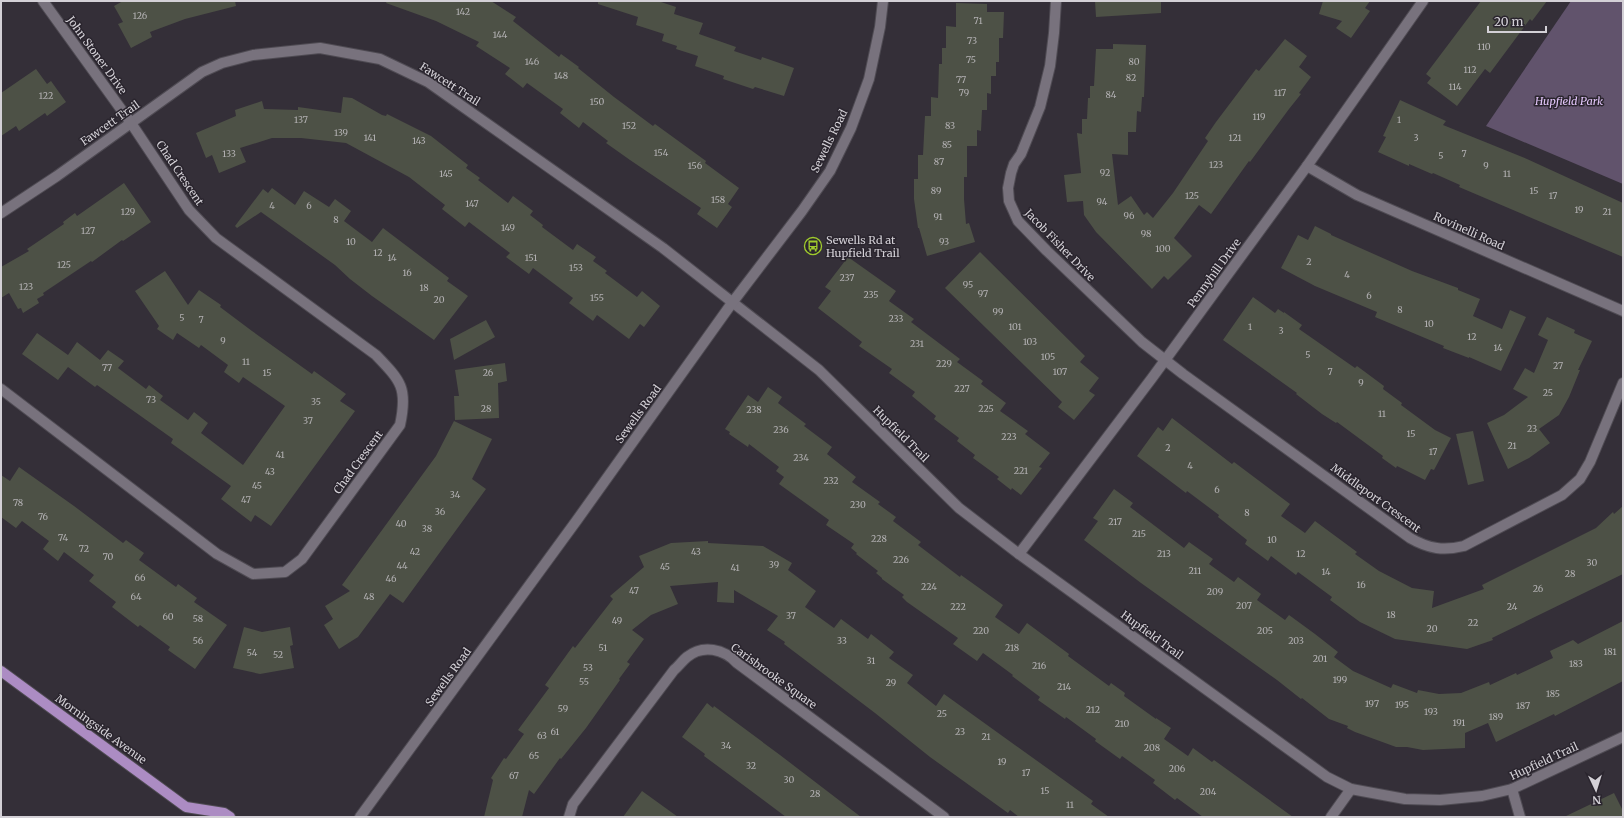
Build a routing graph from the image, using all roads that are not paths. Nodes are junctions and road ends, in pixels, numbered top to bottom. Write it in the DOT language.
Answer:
graph roads {
  1 [pos="43,1"];
  2 [pos="883,1"];
  3 [pos="1056,1"];
  4 [pos="1423,1"];
  5 [pos="131,122"];
  6 [pos="1307,166"];
  7 [pos="1,213"];
  8 [pos="732,303"];
  9 [pos="1623,311"];
  10 [pos="1165,360"];
  11 [pos="1623,383"];
  12 [pos="1,389"];
  13 [pos="1019,554"];
  14 [pos="1,671"];
  15 [pos="1623,737"];
  16 [pos="1351,788"];
  17 [pos="1512,790"];
  18 [pos="186,807"];
  19 [pos="190,817"];
  20 [pos="230,817"];
  21 [pos="360,817"];
  22 [pos="569,817"];
  23 [pos="944,817"];
  24 [pos="1331,817"];
  25 [pos="1520,817"];
  1 -- 5 [label="street, John Stoner Drive"];
  2 -- 8 [label="street, Sewells Road"];
  3 -- 10 [label="street, Jacob Fisher Drive"];
  4 -- 6 [label="street, Pennyhill Drive"];
  5 -- 7 [label="street, Fawcett Trail"];
  5 -- 8 [label="street, Fawcett Trail"];
  5 -- 12 [label="street, Chad Crescent"];
  6 -- 9 [label="street, Rovinelli Road"];
  6 -- 10 [label="street, Pennyhill Drive"];
  8 -- 13 [label="street, Hupfield Trail"];
  8 -- 21 [label="street, Sewells Road"];
  10 -- 11 [label="street, Middleport Crescent"];
  10 -- 13 [label="street, Pennyhill Drive"];
  13 -- 16 [label="street, Hupfield Trail"];
  14 -- 18 [label="main road, Morningside Avenue"];
  15 -- 17 [label="street, Hupfield Trail"];
  16 -- 17 [label="street, Hupfield Trail"];
  16 -- 24 [label="street"];
  17 -- 25 [label="street"];
  18 -- 19 [label="main road"];
  18 -- 20 [label="main road, Morningside Avenue"];
  22 -- 23 [label="street, Carisbrooke Square"];
}
